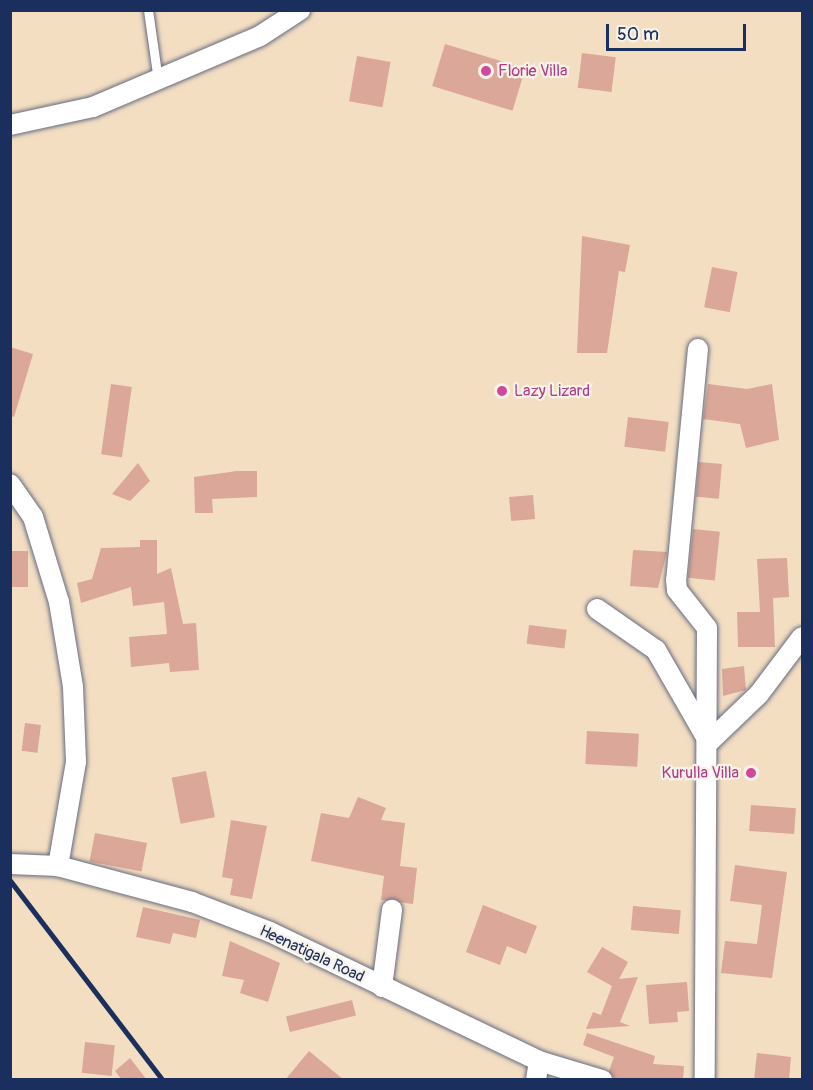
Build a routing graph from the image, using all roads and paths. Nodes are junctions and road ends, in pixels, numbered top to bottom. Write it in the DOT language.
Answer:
graph roads {
  1 [pos="148,10"];
  2 [pos="300,10"];
  3 [pos="158,80"];
  4 [pos="10,125"];
  5 [pos="698,349"];
  6 [pos="10,484"];
  7 [pos="597,609"];
  8 [pos="802,637"];
  9 [pos="708,742"];
  10 [pos="10,864"];
  11 [pos="58,866"];
  12 [pos="392,910"];
  13 [pos="382,987"];
  14 [pos="537,1070"];
  15 [pos="602,1080"];
  16 [pos="705,1080"];
  1 -- 3 [label="lane"];
  2 -- 3 [label="street"];
  3 -- 4 [label="street"];
  5 -- 9 [label="street"];
  6 -- 11 [label="street"];
  7 -- 9 [label="street"];
  8 -- 9 [label="street"];
  9 -- 16 [label="street"];
  10 -- 11 [label="street, Heenatigala Road"];
  11 -- 13 [label="street, Heenatigala Road"];
  12 -- 13 [label="street"];
  13 -- 14 [label="street, Heenatigala Road"];
  14 -- 15 [label="street, Heenatigala Road"];
}
